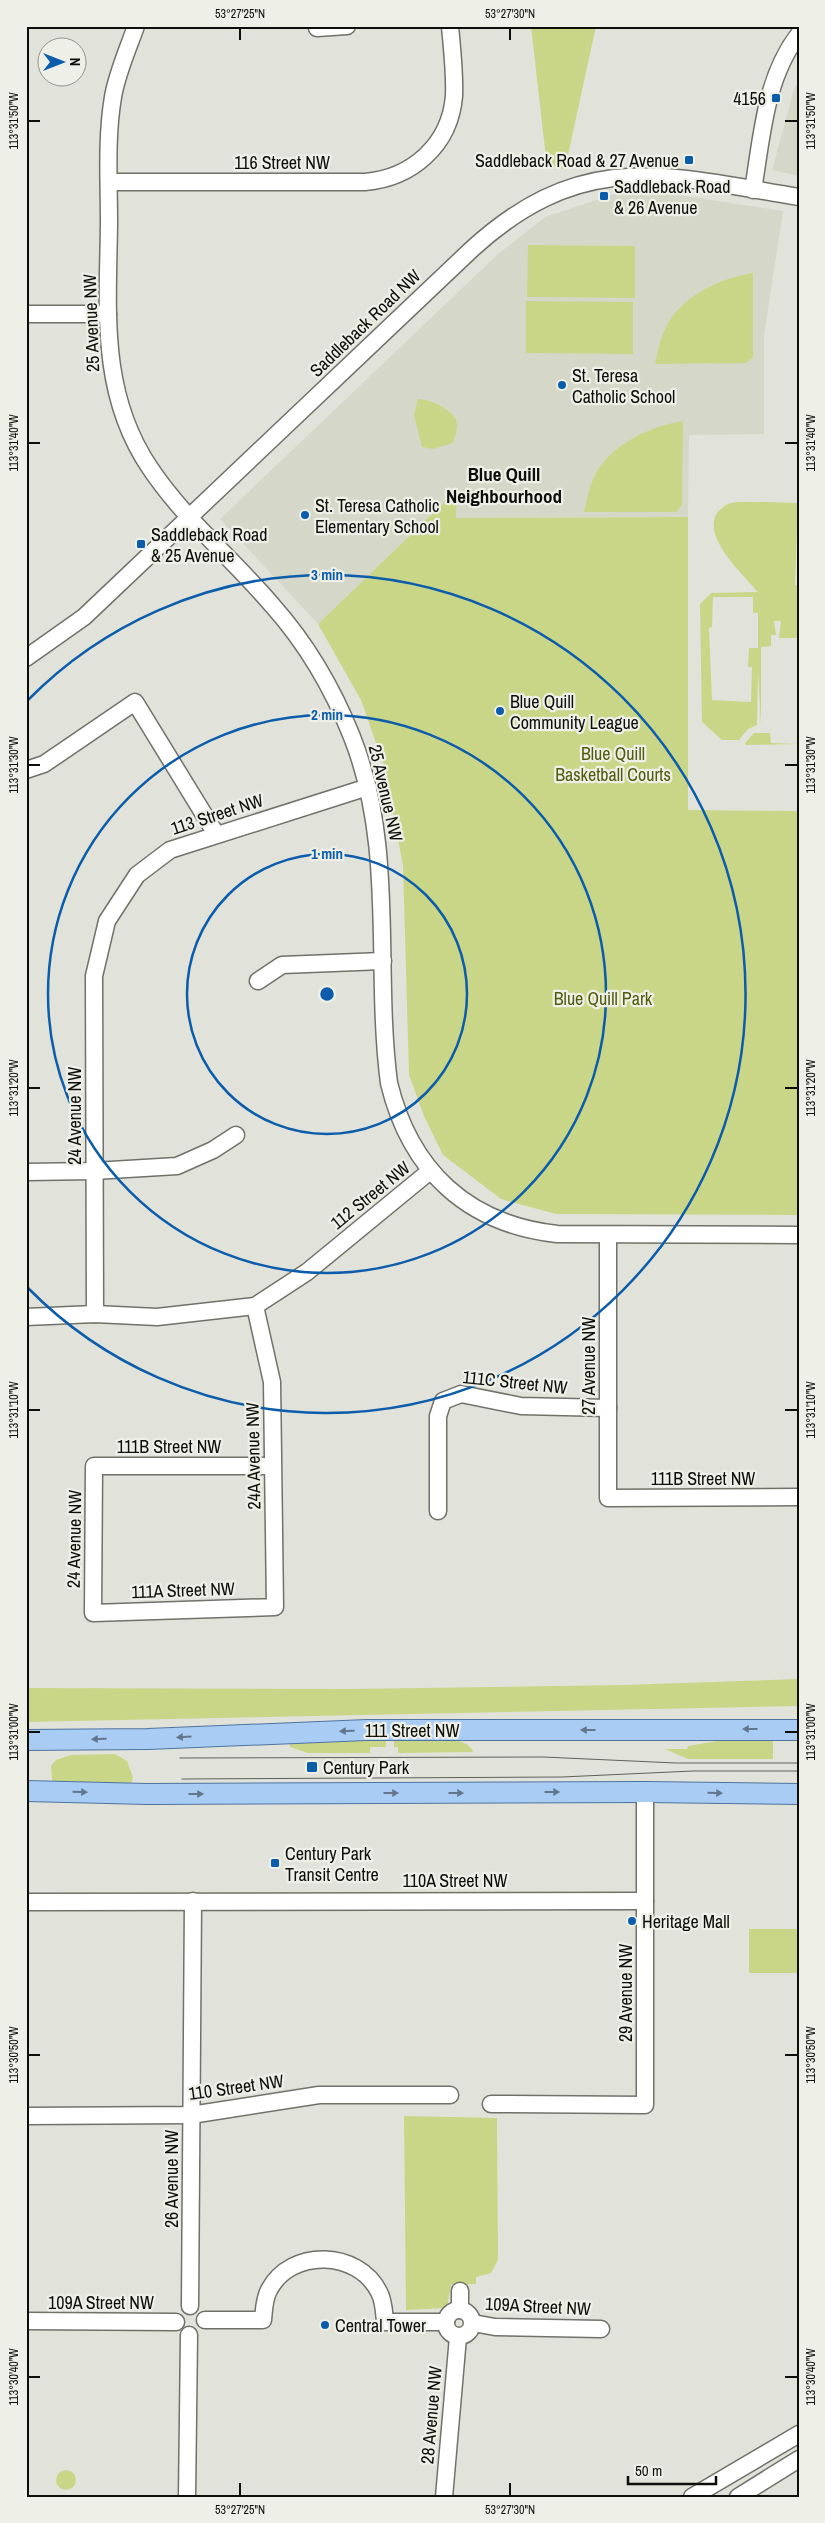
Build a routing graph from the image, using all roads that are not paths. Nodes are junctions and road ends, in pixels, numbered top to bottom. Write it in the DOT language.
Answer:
graph roads {
  1 [pos="136,26"];
  2 [pos="347,26"];
  3 [pos="450,26"];
  4 [pos="317,28"];
  5 [pos="799,34"];
  6 [pos="109,182"];
  7 [pos="753,190"];
  8 [pos="799,197"];
  9 [pos="26,314"];
  10 [pos="108,314"];
  11 [pos="190,516"];
  12 [pos="26,658"];
  13 [pos="26,770"];
  14 [pos="368,787"];
  15 [pos="216,834"];
  16 [pos="107,920"];
  17 [pos="383,961"];
  18 [pos="258,980"];
  19 [pos="236,1135"];
  20 [pos="94,1171"];
  21 [pos="430,1171"];
  22 [pos="26,1172"];
  23 [pos="608,1235"];
  24 [pos="799,1235"];
  25 [pos="255,1306"];
  26 [pos="95,1314"];
  27 [pos="26,1317"];
  28 [pos="608,1408"];
  29 [pos="94,1466"];
  30 [pos="273,1466"];
  31 [pos="799,1497"];
  32 [pos="608,1498"];
  33 [pos="438,1511"];
  34 [pos="275,1607"];
  35 [pos="93,1613"];
  36 [pos="799,1730"];
  37 [pos="26,1740"];
  38 [pos="26,1791"];
  39 [pos="645,1792"];
  40 [pos="799,1794"];
  41 [pos="193,1901"];
  42 [pos="645,1901"];
  43 [pos="26,1902"];
  44 [pos="450,2095"];
  45 [pos="491,2104"];
  46 [pos="191,2115"];
  47 [pos="26,2116"];
  48 [pos="460,2291"];
  49 [pos="190,2306"];
  50 [pos="460,2310"];
  51 [pos="205,2320"];
  52 [pos="26,2322"];
  53 [pos="176,2322"];
  54 [pos="446,2322"];
  55 [pos="473,2323"];
  56 [pos="601,2329"];
  57 [pos="189,2335"];
  58 [pos="458,2337"];
  59 [pos="796,2441"];
  60 [pos="799,2459"];
  61 [pos="187,2497"];
  62 [pos="444,2497"];
  63 [pos="692,2497"];
  64 [pos="738,2497"];
  1 -- 6 [label="street, 25 Avenue NW"];
  2 -- 4 [label="street"];
  3 -- 6 [label="street, 116 Street NW"];
  5 -- 7 [label="street"];
  6 -- 10 [label="street, 25 Avenue NW"];
  7 -- 8 [label="street, Saddleback Road NW"];
  7 -- 11 [label="street, Saddleback Road NW"];
  9 -- 10 [label="street"];
  10 -- 11 [label="street, 25 Avenue NW"];
  11 -- 12 [label="street, Saddleback Road NW"];
  11 -- 14 [label="street, 25 Avenue NW"];
  13 -- 15 [label="street"];
  14 -- 15 [label="street, 113 Street NW"];
  14 -- 17 [label="street, 25 Avenue NW"];
  15 -- 16 [label="street, 113 Street NW"];
  16 -- 20 [label="street, 24 Avenue NW"];
  17 -- 18 [label="street"];
  17 -- 21 [label="street, 25 Avenue NW"];
  19 -- 20 [label="street"];
  20 -- 22 [label="street"];
  20 -- 26 [label="street, 24 Avenue NW"];
  21 -- 23 [label="street, 112 Street NW"];
  21 -- 25 [label="street, 112 Street NW"];
  23 -- 24 [label="street, 112 Street NW"];
  23 -- 28 [label="street, 27 Avenue NW"];
  25 -- 26 [label="street, 112 Street NW"];
  25 -- 30 [label="street, 24A Avenue NW"];
  26 -- 27 [label="street, 112 Street NW"];
  28 -- 32 [label="street, 27 Avenue NW"];
  28 -- 33 [label="street, 111C Street NW"];
  29 -- 30 [label="street, 111B Street NW"];
  29 -- 35 [label="street, 24 Avenue NW"];
  30 -- 34 [label="street, 24A Avenue NW"];
  31 -- 32 [label="street, 111B Street NW"];
  34 -- 35 [label="street, 111A Street NW"];
  36 -- 37 [label="main road, 111 Street NW, one-way"];
  38 -- 39 [label="main road, one-way"];
  39 -- 40 [label="main road, one-way"];
  39 -- 42 [label="street, 29 Avenue NW"];
  41 -- 42 [label="street, 110A Street NW"];
  41 -- 43 [label="street, 110A Street NW"];
  41 -- 46 [label="street, 26 Avenue NW"];
  42 -- 45 [label="street, 29 Avenue NW"];
  44 -- 46 [label="street, 110 Street NW"];
  46 -- 47 [label="street, 110 Street NW"];
  46 -- 49 [label="street, 26 Avenue NW"];
  48 -- 50 [label="street"];
  49 -- 51 [label="street"];
  49 -- 53 [label="street"];
  50 -- 54 [label="street"];
  50 -- 55 [label="street"];
  51 -- 54 [label="street"];
  51 -- 57 [label="street"];
  52 -- 53 [label="street, 109A Street NW"];
  53 -- 57 [label="street"];
  54 -- 58 [label="street"];
  55 -- 56 [label="street, 109A Street NW"];
  55 -- 58 [label="street"];
  57 -- 61 [label="street"];
  58 -- 62 [label="street, 28 Avenue NW"];
  59 -- 63 [label="street"];
  60 -- 64 [label="street"];
}
